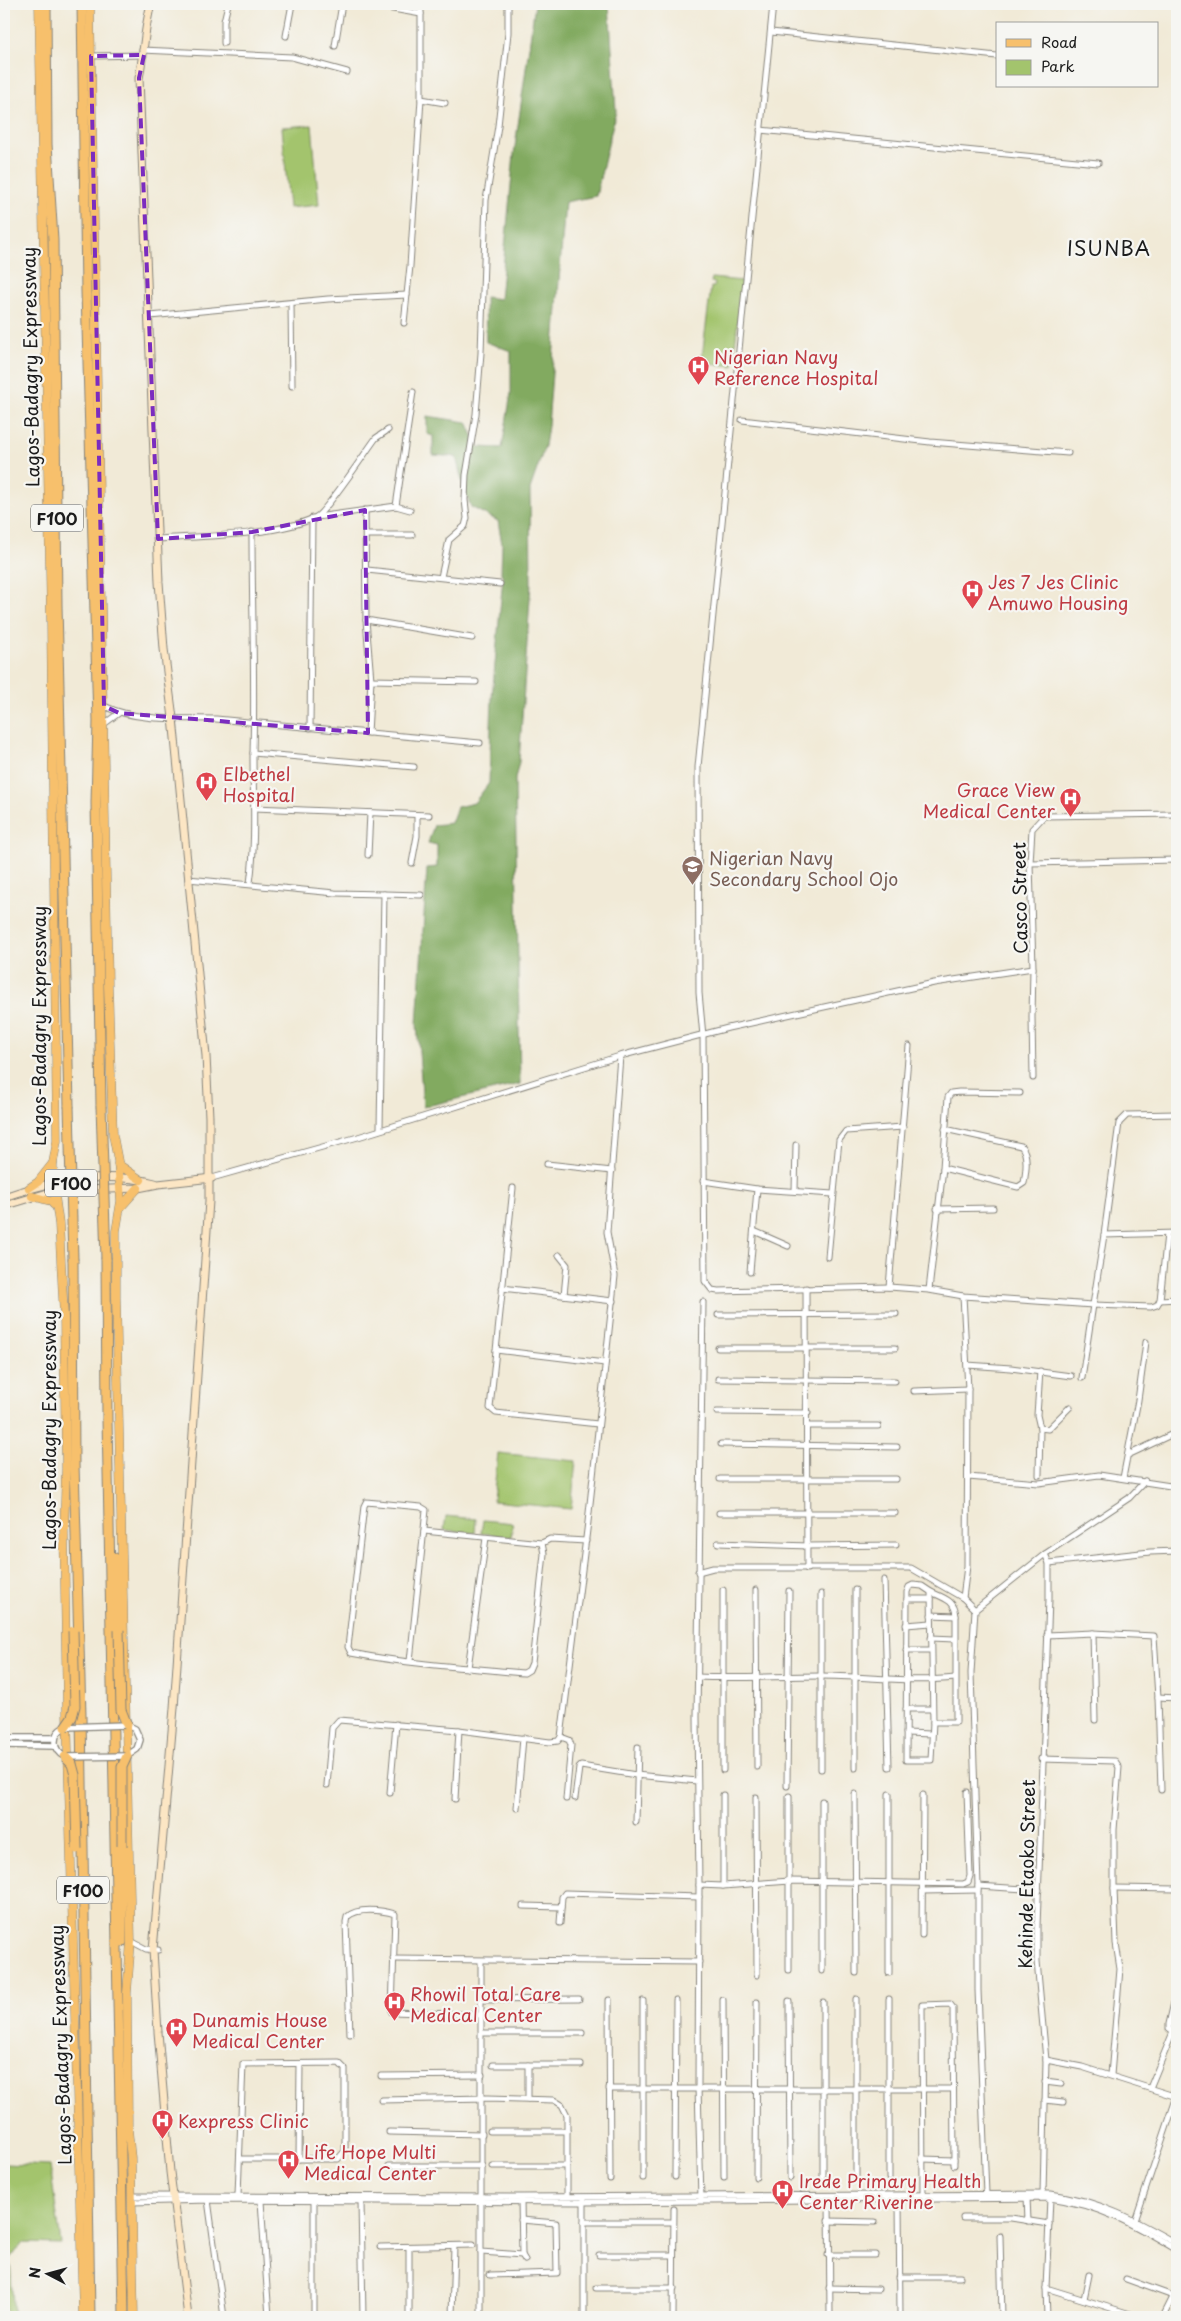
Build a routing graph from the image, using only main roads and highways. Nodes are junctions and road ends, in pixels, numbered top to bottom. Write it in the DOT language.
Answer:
graph roads {
  1 [pos="39,4"];
  2 [pos="46,4"];
  3 [pos="82,4"];
  4 [pos="90,4"];
  5 [pos="151,4"];
  6 [pos="53,1163"];
  7 [pos="118,1164"];
  8 [pos="120,1178"];
  9 [pos="211,1179"];
  10 [pos="140,1180"];
  11 [pos="53,1182"];
  12 [pos="158,1184"];
  13 [pos="138,1188"];
  14 [pos="120,1189"];
  15 [pos="54,1191"];
  16 [pos="31,1192"];
  17 [pos="4,1197"];
  18 [pos="54,1205"];
  19 [pos="4,1206"];
  20 [pos="121,1208"];
  21 [pos="74,1464"];
  22 [pos="108,1473"];
  23 [pos="127,1725"];
  24 [pos="65,1727"];
  25 [pos="127,1756"];
  26 [pos="65,1757"];
  27 [pos="118,2035"];
  28 [pos="87,2047"];
  29 [pos="176,2198"];
  30 [pos="83,2317"];
  31 [pos="90,2317"];
  32 [pos="124,2317"];
  33 [pos="134,2317"];
  34 [pos="188,2317"];
  35 [pos="192,2317"];
  1 -- 6 [label="main road, Lagos-Badagry Expressway"];
  2 -- 21 [label="highway, Lagos-Badagry Expressway / F100, bridge"];
  3 -- 22 [label="highway, F100, bridge"];
  4 -- 7 [label="main road"];
  5 -- 9 [label="main road"];
  6 -- 11 [label="main road, Lagos-Badagry Expressway"];
  6 -- 16 [label="main road"];
  7 -- 8 [label="main road"];
  7 -- 10 [label="main road"];
  8 -- 10 [label="main road"];
  8 -- 11 [label="main road"];
  8 -- 14 [label="main road"];
  9 -- 12 [label="main road"];
  9 -- 29 [label="main road"];
  10 -- 12 [label="main road"];
  11 -- 15 [label="main road, Lagos-Badagry Expressway"];
  11 -- 16 [label="main road"];
  12 -- 13 [label="main road"];
  13 -- 14 [label="main road"];
  13 -- 20 [label="main road"];
  14 -- 15 [label="main road"];
  14 -- 20 [label="main road"];
  15 -- 16 [label="main road"];
  15 -- 18 [label="main road, Lagos-Badagry Expressway"];
  16 -- 17 [label="main road"];
  16 -- 18 [label="main road"];
  16 -- 19 [label="main road"];
  18 -- 30 [label="main road, Lagos-Badagry Expressway"];
  20 -- 33 [label="main road"];
  21 -- 24 [label="highway, bridge"];
  21 -- 28 [label="highway, Lagos-Badagry Expressway / F100"];
  22 -- 23 [label="highway, bridge"];
  22 -- 27 [label="highway, F100"];
  25 -- 27 [label="highway, bridge"];
  26 -- 28 [label="highway, bridge"];
  27 -- 32 [label="highway, F100"];
  28 -- 31 [label="highway, Lagos-Badagry Expressway / F100"];
  29 -- 34 [label="main road"];
  29 -- 35 [label="main road"];
}
